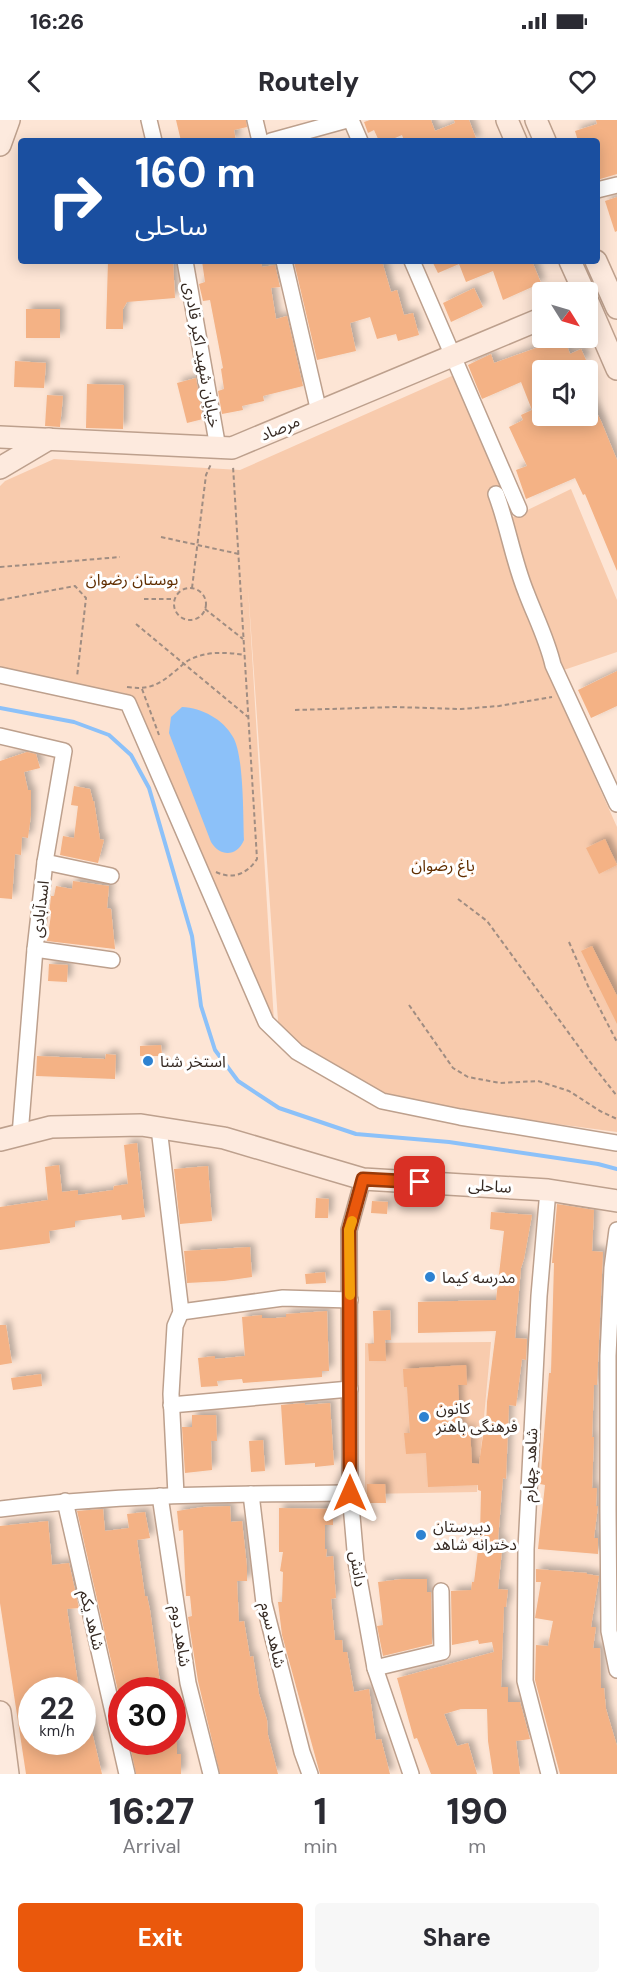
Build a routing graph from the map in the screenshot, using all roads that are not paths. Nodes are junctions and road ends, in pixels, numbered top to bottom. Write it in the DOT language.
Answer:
graph roads {
  1 [pos="9,120"];
  2 [pos="149,120"];
  3 [pos="255,120"];
  4 [pos="349,120"];
  5 [pos="507,120"];
  6 [pos="536,120"];
  7 [pos="153,138"];
  8 [pos="259,138"];
  9 [pos="282,138"];
  10 [pos="358,138"];
  11 [pos="515,138"];
  12 [pos="544,138"];
  13 [pos="0,145"];
  14 [pos="617,185"];
  15 [pos="600,189"];
  16 [pos="186,264"];
  17 [pos="285,264"];
  18 [pos="413,264"];
  19 [pos="571,264"];
  20 [pos="597,264"];
  21 [pos="579,282"];
  22 [pos="617,308"];
  23 [pos="532,323"];
  24 [pos="598,325"];
  25 [pos="454,357"];
  26 [pos="617,369"];
  27 [pos="319,412"];
  28 [pos="0,437"];
  29 [pos="49,439"];
  30 [pos="225,448"];
  31 [pos="0,468"];
  32 [pos="496,494"];
  33 [pos="519,509"];
  34 [pos="0,675"];
  35 [pos="0,736"];
  36 [pos="617,804"];
  37 [pos="45,862"];
  38 [pos="111,876"];
  39 [pos="35,949"];
  40 [pos="112,960"];
  41 [pos="159,1128"];
  42 [pos="10,1137"];
  43 [pos="617,1143"];
  44 [pos="363,1179"];
  45 [pos="548,1190"];
  46 [pos="617,1201"];
  47 [pos="617,1230"];
  48 [pos="350,1300"];
  49 [pos="182,1312"];
  50 [pos="350,1389"];
  51 [pos="171,1405"];
  52 [pos="350,1493"];
  53 [pos="251,1494"];
  54 [pos="176,1495"];
  55 [pos="160,1496"];
  56 [pos="65,1501"];
  57 [pos="0,1509"];
  58 [pos="441,1591"];
  59 [pos="375,1668"];
  60 [pos="617,1670"];
  61 [pos="0,1712"];
  62 [pos="8,1774"];
  63 [pos="127,1774"];
  64 [pos="211,1774"];
  65 [pos="310,1774"];
  66 [pos="411,1774"];
  67 [pos="549,1774"];
  1 -- 13 [label="street"];
  2 -- 7 [label="street"];
  3 -- 8 [label="street"];
  4 -- 9 [label="street"];
  4 -- 10 [label="street"];
  5 -- 11 [label="street"];
  6 -- 12 [label="street"];
  14 -- 15 [label="street"];
  16 -- 30 [label="street, خیابان شهید اکبر قادری"];
  17 -- 27 [label="street"];
  18 -- 25 [label="street"];
  19 -- 21 [label="street"];
  20 -- 22 [label="street"];
  23 -- 25 [label="street, مرصاد"];
  24 -- 26 [label="street"];
  25 -- 27 [label="street, مرصاد"];
  25 -- 33 [label="street"];
  27 -- 30 [label="street, مرصاد"];
  28 -- 29 [label="street, مرصاد"];
  29 -- 30 [label="street, مرصاد"];
  29 -- 31 [label="street"];
  32 -- 36 [label="street"];
  34 -- 43 [label="street"];
  35 -- 37 [label="street, اسدآبادی"];
  37 -- 38 [label="street"];
  37 -- 39 [label="street, اسدآبادی"];
  39 -- 40 [label="street"];
  39 -- 42 [label="street, اسدآبادی"];
  41 -- 42 [label="street, ساحلی"];
  41 -- 44 [label="street, ساحلی"];
  41 -- 49 [label="street"];
  44 -- 45 [label="street, ساحلی"];
  44 -- 48 [label="street, دانش"];
  45 -- 46 [label="street, ساحلی"];
  45 -- 67 [label="street, شاهد چهارم"];
  47 -- 60 [label="street"];
  48 -- 49 [label="street"];
  48 -- 50 [label="street, دانش"];
  49 -- 51 [label="street"];
  50 -- 51 [label="street"];
  50 -- 52 [label="street, دانش"];
  51 -- 54 [label="street"];
  52 -- 53 [label="street"];
  52 -- 59 [label="street, دانش"];
  53 -- 54 [label="street"];
  53 -- 65 [label="street, شاهد سوم"];
  54 -- 55 [label="street"];
  55 -- 56 [label="street"];
  55 -- 64 [label="street, شاهد دوم"];
  56 -- 57 [label="street"];
  56 -- 63 [label="street, شاهد یکم"];
  58 -- 59 [label="street"];
  59 -- 66 [label="street, دانش"];
  61 -- 62 [label="street"];
}
